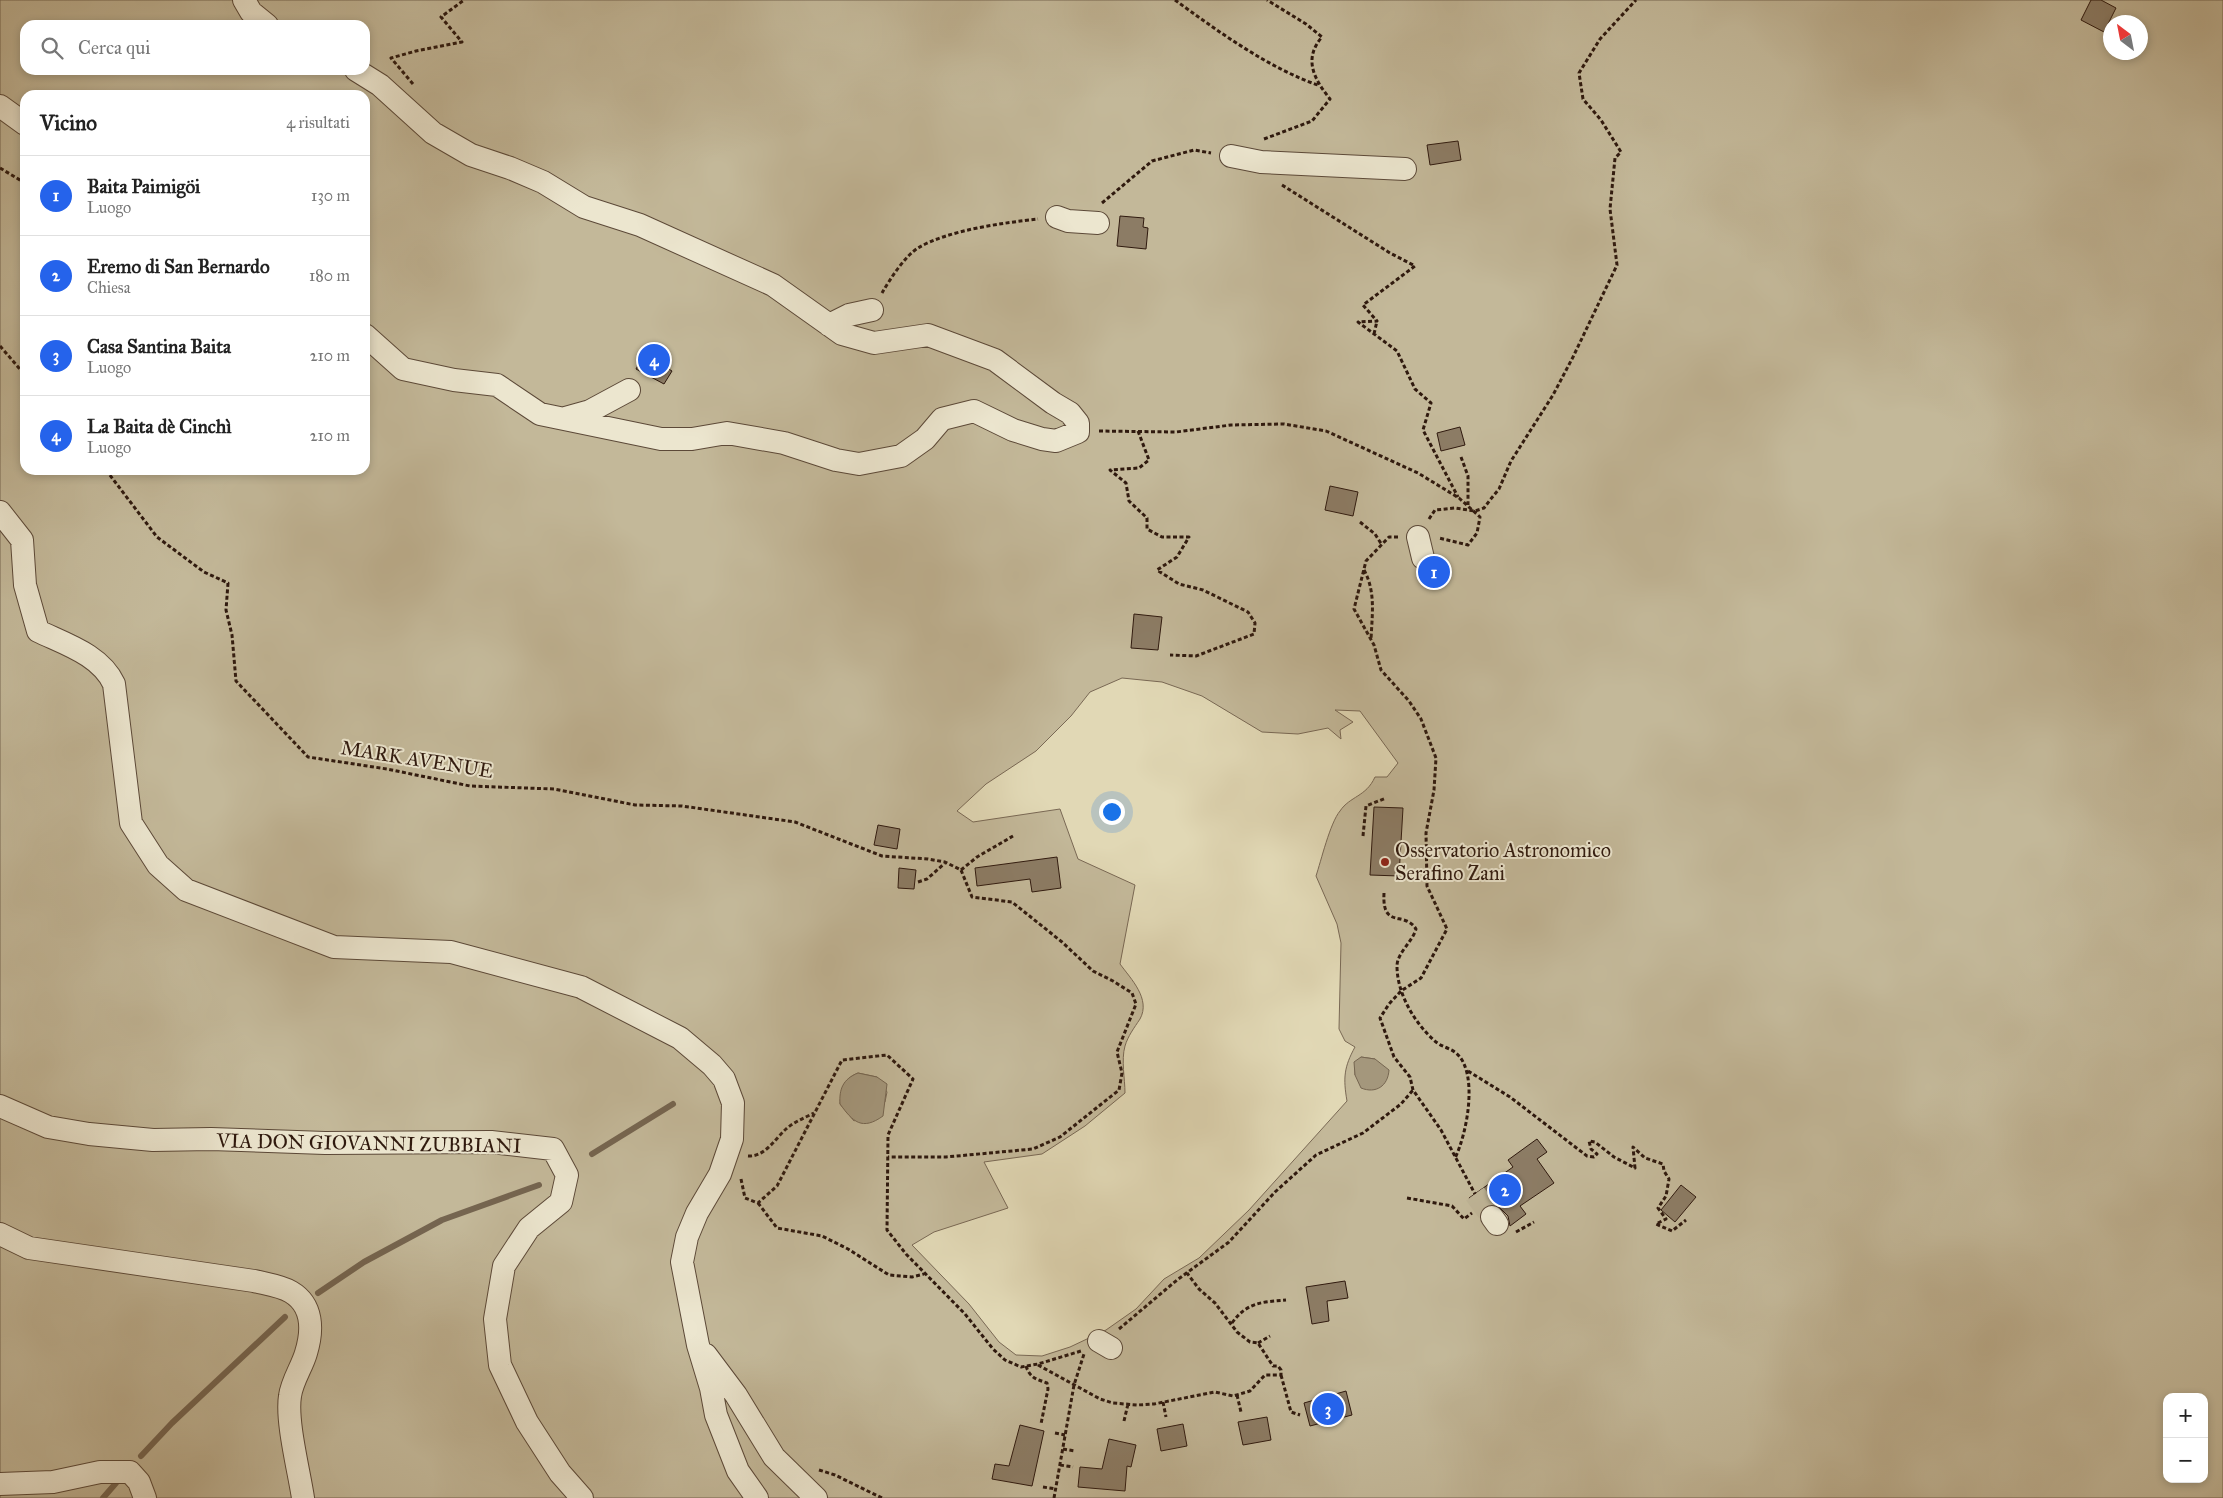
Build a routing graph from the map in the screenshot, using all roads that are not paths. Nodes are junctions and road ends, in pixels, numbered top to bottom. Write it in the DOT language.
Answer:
graph roads {
  1 [pos="244,0"];
  2 [pos="261,20"];
  3 [pos="364,75"];
  4 [pos="0,106"];
  5 [pos="20,120"];
  6 [pos="1231,156"];
  7 [pos="1405,169"];
  8 [pos="1057,217"];
  9 [pos="1098,223"];
  10 [pos="872,310"];
  11 [pos="829,325"];
  12 [pos="370,339"];
  13 [pos="628,390"];
  14 [pos="564,419"];
  15 [pos="0,512"];
  16 [pos="0,1106"];
  17 [pos="0,1234"];
  18 [pos="698,1345"];
  19 [pos="0,1484"];
  20 [pos="145,1498"];
  21 [pos="303,1498"];
  22 [pos="582,1498"];
  23 [pos="758,1498"];
  24 [pos="816,1498"];
  1 -- 2 [label="street"];
  3 -- 11 [label="street"];
  4 -- 5 [label="street"];
  6 -- 7 [label="street"];
  8 -- 9 [label="street"];
  10 -- 11 [label="street"];
  11 -- 14 [label="street"];
  12 -- 14 [label="street"];
  13 -- 14 [label="street"];
  15 -- 18 [label="street"];
  16 -- 22 [label="street, VIA DON GIOVANNI ZUBBIANI"];
  17 -- 21 [label="street"];
  18 -- 23 [label="street"];
  18 -- 24 [label="street"];
  19 -- 20 [label="street"];
}
